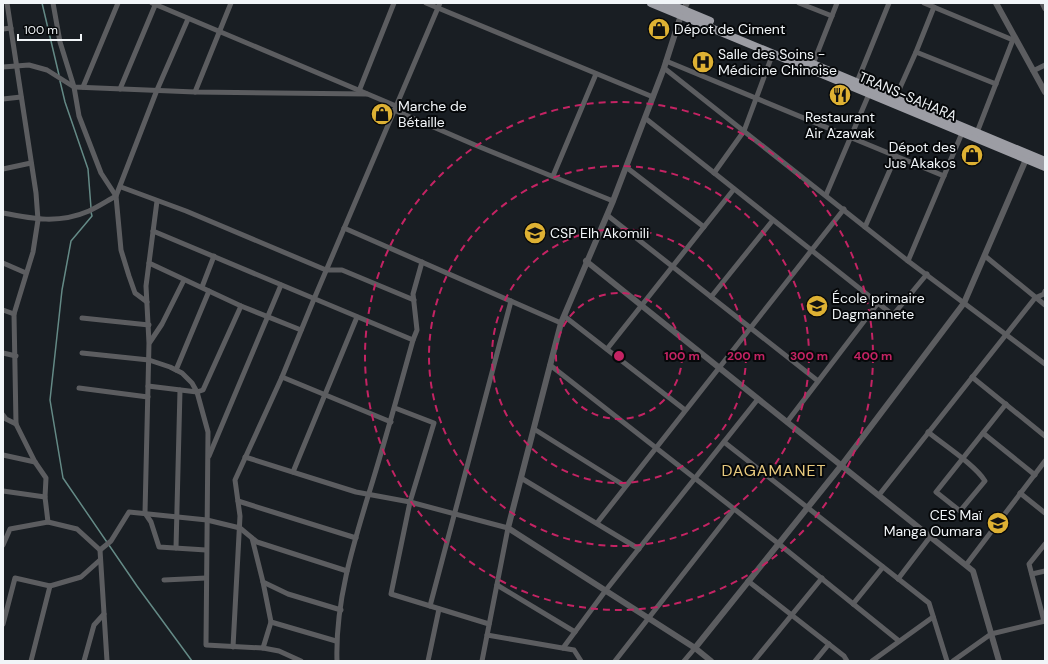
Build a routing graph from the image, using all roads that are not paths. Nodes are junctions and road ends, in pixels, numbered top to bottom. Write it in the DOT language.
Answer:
graph roads {
  1 [pos="7,3"];
  2 [pos="52,3"];
  3 [pos="118,3"];
  4 [pos="231,3"];
  5 [pos="394,3"];
  6 [pos="426,3"];
  7 [pos="651,3"];
  8 [pos="667,3"];
  9 [pos="799,3"];
  10 [pos="837,3"];
  11 [pos="890,3"];
  12 [pos="924,3"];
  13 [pos="996,3"];
  14 [pos="1042,3"];
  15 [pos="154,4"];
  16 [pos="439,5"];
  17 [pos="934,7"];
  18 [pos="684,9"];
  19 [pos="1045,9"];
  20 [pos="832,16"];
  21 [pos="188,18"];
  22 [pos="11,28"];
  23 [pos="3,29"];
  24 [pos="219,32"];
  25 [pos="1014,39"];
  26 [pos="916,52"];
  27 [pos="774,53"];
  28 [pos="666,61"];
  29 [pos="813,64"];
  30 [pos="16,65"];
  31 [pos="1045,65"];
  32 [pos="3,67"];
  33 [pos="664,68"];
  34 [pos="1033,71"];
  35 [pos="596,74"];
  36 [pos="857,82"];
  37 [pos="996,84"];
  38 [pos="74,87"];
  39 [pos="83,87"];
  40 [pos="120,89"];
  41 [pos="157,90"];
  42 [pos="358,91"];
  43 [pos="196,92"];
  44 [pos="1045,92"];
  45 [pos="367,94"];
  46 [pos="869,94"];
  47 [pos="21,97"];
  48 [pos="653,97"];
  49 [pos="757,98"];
  50 [pos="3,99"];
  51 [pos="894,101"];
  52 [pos="395,108"];
  53 [pos="644,118"];
  54 [pos="744,131"];
  55 [pos="962,133"];
  56 [pos="976,134"];
  57 [pos="851,137"];
  58 [pos="896,156"];
  59 [pos="1027,156"];
  60 [pos="1045,161"];
  61 [pos="31,163"];
  62 [pos="626,167"];
  63 [pos="1045,167"];
  64 [pos="3,168"];
  65 [pos="714,173"];
  66 [pos="553,176"];
  67 [pos="944,176"];
  68 [pos="120,187"];
  69 [pos="734,189"];
  70 [pos="826,195"];
  71 [pos="116,196"];
  72 [pos="157,201"];
  73 [pos="613,201"];
  74 [pos="844,209"];
  75 [pos="3,213"];
  76 [pos="607,215"];
  77 [pos="38,220"];
  78 [pos="773,220"];
  79 [pos="865,227"];
  80 [pos="344,228"];
  81 [pos="704,228"];
  82 [pos="153,231"];
  83 [pos="811,250"];
  84 [pos="214,256"];
  85 [pos="985,256"];
  86 [pos="586,261"];
  87 [pos="908,261"];
  88 [pos="422,262"];
  89 [pos="3,263"];
  90 [pos="149,263"];
  91 [pos="673,266"];
  92 [pos="326,270"];
  93 [pos="26,274"];
  94 [pos="927,274"];
  95 [pos="184,280"];
  96 [pos="281,285"];
  97 [pos="202,287"];
  98 [pos="209,291"];
  99 [pos="1045,291"];
  100 [pos="711,297"];
  101 [pos="314,298"];
  102 [pos="1036,298"];
  103 [pos="414,300"];
  104 [pos="511,301"];
  105 [pos="148,302"];
  106 [pos="878,303"];
  107 [pos="964,303"];
  108 [pos="1045,305"];
  109 [pos="241,306"];
  110 [pos="642,306"];
  111 [pos="3,310"];
  112 [pos="14,314"];
  113 [pos="564,316"];
  114 [pos="267,317"];
  115 [pos="357,317"];
  116 [pos="82,318"];
  117 [pos="561,324"];
  118 [pos="149,325"];
  119 [pos="750,327"];
  120 [pos="301,330"];
  121 [pos="1005,335"];
  122 [pos="413,340"];
  123 [pos="149,343"];
  124 [pos="607,349"];
  125 [pos="3,353"];
  126 [pos="82,353"];
  127 [pos="16,356"];
  128 [pos="149,360"];
  129 [pos="1045,364"];
  130 [pos="550,365"];
  131 [pos="719,367"];
  132 [pos="176,370"];
  133 [pos="282,377"];
  134 [pos="972,377"];
  135 [pos="818,381"];
  136 [pos="148,386"];
  137 [pos="79,388"];
  138 [pos="180,390"];
  139 [pos="197,392"];
  140 [pos="325,395"];
  141 [pos="148,397"];
  142 [pos="758,399"];
  143 [pos="1006,404"];
  144 [pos="395,408"];
  145 [pos="685,410"];
  146 [pos="3,415"];
  147 [pos="391,422"];
  148 [pos="787,422"];
  149 [pos="16,424"];
  150 [pos="534,429"];
  151 [pos="928,432"];
  152 [pos="983,433"];
  153 [pos="1045,436"];
  154 [pos="724,442"];
  155 [pos="656,447"];
  156 [pos="3,455"];
  157 [pos="208,457"];
  158 [pos="245,457"];
  159 [pos="962,459"];
  160 [pos="1045,461"];
  161 [pos="34,462"];
  162 [pos="841,466"];
  163 [pos="293,472"];
  164 [pos="1035,475"];
  165 [pos="521,478"];
  166 [pos="695,478"];
  167 [pos="625,486"];
  168 [pos="3,491"];
  169 [pos="1020,493"];
  170 [pos="369,495"];
  171 [pos="879,495"];
  172 [pos="45,497"];
  173 [pos="238,501"];
  174 [pos="410,502"];
  175 [pos="808,507"];
  176 [pos="734,509"];
  177 [pos="146,512"];
  178 [pos="1045,513"];
  179 [pos="454,514"];
  180 [pos="177,516"];
  181 [pos="207,520"];
  182 [pos="48,522"];
  183 [pos="597,523"];
  184 [pos="3,527"];
  185 [pos="240,528"];
  186 [pos="508,528"];
  187 [pos="10,529"];
  188 [pos="930,537"];
  189 [pos="252,538"];
  190 [pos="356,538"];
  191 [pos="779,544"];
  192 [pos="1045,544"];
  193 [pos="3,545"];
  194 [pos="176,548"];
  195 [pos="639,549"];
  196 [pos="100,550"];
  197 [pos="206,550"];
  198 [pos="100,560"];
  199 [pos="966,565"];
  200 [pos="883,567"];
  201 [pos="347,571"];
  202 [pos="1045,571"];
  203 [pos="1032,574"];
  204 [pos="206,578"];
  205 [pos="822,578"];
  206 [pos="898,579"];
  207 [pos="164,580"];
  208 [pos="748,581"];
  209 [pos="263,582"];
  210 [pos="497,585"];
  211 [pos="50,586"];
  212 [pos="606,590"];
  213 [pos="853,604"];
  214 [pos="430,606"];
  215 [pos="439,609"];
  216 [pos="340,610"];
  217 [pos="104,614"];
  218 [pos="791,615"];
  219 [pos="933,616"];
  220 [pos="649,618"];
  221 [pos="1044,621"];
  222 [pos="271,622"];
  223 [pos="3,624"];
  224 [pos="489,624"];
  225 [pos="575,632"];
  226 [pos="991,634"];
  227 [pos="487,635"];
  228 [pos="336,641"];
  229 [pos="899,641"];
  230 [pos="829,644"];
  231 [pos="234,647"];
  232 [pos="263,648"];
  233 [pos="563,648"];
  234 [pos="695,648"];
  235 [pos="31,661"];
  236 [pos="84,661"];
  237 [pos="107,661"];
  238 [pos="301,661"];
  239 [pos="337,661"];
  240 [pos="428,661"];
  241 [pos="482,661"];
  242 [pos="581,661"];
  243 [pos="615,661"];
  244 [pos="684,661"];
  245 [pos="710,661"];
  246 [pos="754,661"];
  247 [pos="815,661"];
  248 [pos="847,661"];
  249 [pos="872,661"];
  250 [pos="946,661"];
  251 [pos="953,661"];
  252 [pos="999,661"];
  1 -- 22 [label="street"];
  2 -- 38 [label="street"];
  3 -- 39 [label="street"];
  4 -- 24 [label="street"];
  5 -- 42 [label="street"];
  6 -- 16 [label="street"];
  7 -- 18 [label="main road, TRANS-SAHARA"];
  8 -- 18 [label="main road, TRANS-SAHARA"];
  9 -- 20 [label="street"];
  10 -- 20 [label="street"];
  11 -- 36 [label="street"];
  12 -- 17 [label="street"];
  13 -- 25 [label="street"];
  14 -- 19 [label="street"];
  15 -- 21 [label="street"];
  15 -- 40 [label="street"];
  16 -- 35 [label="street"];
  16 -- 52 [label="street"];
  17 -- 25 [label="street"];
  17 -- 26 [label="street"];
  18 -- 27 [label="main road, TRANS-SAHARA"];
  18 -- 28 [label="street"];
  18 -- 29 [label="main road, TRANS-SAHARA"];
  20 -- 29 [label="street"];
  21 -- 24 [label="street"];
  21 -- 41 [label="street"];
  22 -- 23 [label="street"];
  22 -- 30 [label="street"];
  24 -- 42 [label="street"];
  24 -- 43 [label="street"];
  25 -- 34 [label="street"];
  25 -- 37 [label="street"];
  26 -- 37 [label="street"];
  26 -- 51 [label="street"];
  27 -- 46 [label="main road, TRANS-SAHARA"];
  27 -- 49 [label="street"];
  28 -- 33 [label="street"];
  28 -- 49 [label="street"];
  29 -- 36 [label="main road, TRANS-SAHARA"];
  30 -- 32 [label="street"];
  30 -- 38 [label="street"];
  30 -- 47 [label="street"];
  31 -- 34 [label="street"];
  33 -- 48 [label="street"];
  33 -- 54 [label="street"];
  34 -- 44 [label="street"];
  35 -- 48 [label="street"];
  35 -- 66 [label="street"];
  36 -- 51 [label="main road, TRANS-SAHARA"];
  37 -- 56 [label="street"];
  38 -- 39 [label="street"];
  38 -- 71 [label="street"];
  39 -- 40 [label="street"];
  40 -- 41 [label="street"];
  41 -- 43 [label="street"];
  41 -- 68 [label="street"];
  42 -- 45 [label="street"];
  43 -- 45 [label="street"];
  45 -- 52 [label="street"];
  46 -- 51 [label="main road, TRANS-SAHARA"];
  46 -- 57 [label="street"];
  47 -- 50 [label="street"];
  47 -- 61 [label="street"];
  48 -- 53 [label="street"];
  49 -- 54 [label="street"];
  49 -- 57 [label="street"];
  51 -- 55 [label="main road, TRANS-SAHARA"];
  51 -- 56 [label="main road, TRANS-SAHARA"];
  52 -- 66 [label="street"];
  52 -- 80 [label="street"];
  53 -- 62 [label="street"];
  53 -- 65 [label="street"];
  54 -- 65 [label="street"];
  54 -- 70 [label="street"];
  55 -- 56 [label="main road, TRANS-SAHARA"];
  55 -- 67 [label="street"];
  56 -- 59 [label="main road, TRANS-SAHARA"];
  57 -- 58 [label="street"];
  57 -- 70 [label="street"];
  58 -- 67 [label="street"];
  58 -- 79 [label="street"];
  59 -- 60 [label="main road, TRANS-SAHARA"];
  59 -- 63 [label="main road, TRANS-SAHARA"];
  59 -- 85 [label="street"];
  61 -- 64 [label="street"];
  61 -- 77 [label="street"];
  62 -- 73 [label="street"];
  62 -- 81 [label="street"];
  65 -- 69 [label="street"];
  66 -- 73 [label="street"];
  67 -- 87 [label="street"];
  68 -- 71 [label="street"];
  68 -- 72 [label="street"];
  69 -- 78 [label="street"];
  69 -- 81 [label="street"];
  70 -- 74 [label="street"];
  71 -- 77 [label="street"];
  71 -- 105 [label="street"];
  72 -- 82 [label="street"];
  72 -- 92 [label="street"];
  73 -- 76 [label="street"];
  74 -- 79 [label="street"];
  74 -- 83 [label="street"];
  75 -- 77 [label="street"];
  76 -- 86 [label="street"];
  76 -- 91 [label="street"];
  77 -- 93 [label="street"];
  78 -- 83 [label="street"];
  78 -- 100 [label="street"];
  79 -- 87 [label="street"];
  80 -- 88 [label="street"];
  80 -- 92 [label="street"];
  81 -- 91 [label="street"];
  82 -- 84 [label="street"];
  82 -- 90 [label="street"];
  83 -- 106 [label="street"];
  83 -- 119 [label="street"];
  84 -- 96 [label="street"];
  84 -- 97 [label="street"];
  85 -- 102 [label="street"];
  85 -- 107 [label="street"];
  86 -- 110 [label="street"];
  86 -- 113 [label="street"];
  87 -- 94 [label="street"];
  88 -- 103 [label="street"];
  88 -- 104 [label="street"];
  89 -- 93 [label="street"];
  90 -- 95 [label="street"];
  90 -- 105 [label="street"];
  91 -- 100 [label="street"];
  91 -- 110 [label="street"];
  92 -- 101 [label="street"];
  92 -- 103 [label="street"];
  93 -- 112 [label="street"];
  94 -- 106 [label="street"];
  94 -- 107 [label="street"];
  95 -- 97 [label="street"];
  95 -- 123 [label="street"];
  96 -- 101 [label="street"];
  96 -- 114 [label="street"];
  97 -- 98 [label="street"];
  98 -- 109 [label="street"];
  98 -- 132 [label="street"];
  99 -- 102 [label="street"];
  100 -- 119 [label="street"];
  101 -- 115 [label="street"];
  101 -- 120 [label="street"];
  102 -- 108 [label="street"];
  102 -- 121 [label="street"];
  103 -- 122 [label="street"];
  104 -- 117 [label="street"];
  104 -- 179 [label="street"];
  105 -- 118 [label="street"];
  106 -- 135 [label="street"];
  107 -- 121 [label="street"];
  107 -- 162 [label="street"];
  109 -- 114 [label="street"];
  109 -- 139 [label="street"];
  110 -- 124 [label="street"];
  110 -- 131 [label="street"];
  111 -- 112 [label="street"];
  112 -- 127 [label="street"];
  113 -- 117 [label="street"];
  113 -- 124 [label="street"];
  114 -- 120 [label="street"];
  114 -- 157 [label="street"];
  115 -- 122 [label="street"];
  115 -- 140 [label="street"];
  116 -- 118 [label="street"];
  117 -- 130 [label="street"];
  118 -- 123 [label="street"];
  119 -- 131 [label="street"];
  119 -- 135 [label="street"];
  120 -- 133 [label="street"];
  121 -- 129 [label="street"];
  121 -- 134 [label="street"];
  122 -- 144 [label="street"];
  123 -- 128 [label="street"];
  124 -- 145 [label="street"];
  125 -- 127 [label="street"];
  126 -- 128 [label="street"];
  127 -- 149 [label="street"];
  128 -- 132 [label="street"];
  128 -- 136 [label="street"];
  130 -- 150 [label="street"];
  130 -- 155 [label="street"];
  131 -- 142 [label="street"];
  131 -- 145 [label="street"];
  132 -- 139 [label="street"];
  133 -- 140 [label="street"];
  133 -- 158 [label="street"];
  134 -- 143 [label="street"];
  134 -- 151 [label="street"];
  135 -- 148 [label="street"];
  136 -- 138 [label="street"];
  136 -- 141 [label="street"];
  137 -- 141 [label="street"];
  138 -- 139 [label="street"];
  138 -- 180 [label="street"];
  139 -- 157 [label="street"];
  140 -- 147 [label="street"];
  140 -- 163 [label="street"];
  141 -- 177 [label="street"];
  142 -- 148 [label="street"];
  142 -- 154 [label="street"];
  143 -- 152 [label="street"];
  143 -- 153 [label="street"];
  144 -- 147 [label="street"];
  144 -- 174 [label="street"];
  145 -- 155 [label="street"];
  146 -- 149 [label="street"];
  147 -- 170 [label="street"];
  148 -- 162 [label="street"];
  149 -- 161 [label="street"];
  150 -- 165 [label="street"];
  150 -- 167 [label="street"];
  151 -- 159 [label="street"];
  151 -- 171 [label="street"];
  152 -- 159 [label="street"];
  152 -- 164 [label="street"];
  154 -- 166 [label="street"];
  154 -- 175 [label="street"];
  155 -- 166 [label="street"];
  155 -- 167 [label="street"];
  156 -- 161 [label="street"];
  157 -- 181 [label="street"];
  158 -- 163 [label="street"];
  158 -- 173 [label="street"];
  159 -- 159 [label="street"];
  160 -- 164 [label="street"];
  161 -- 172 [label="street"];
  162 -- 171 [label="street"];
  162 -- 175 [label="street"];
  163 -- 170 [label="street"];
  164 -- 169 [label="street"];
  165 -- 183 [label="street"];
  165 -- 186 [label="street"];
  166 -- 176 [label="street"];
  166 -- 195 [label="street"];
  167 -- 183 [label="street"];
  168 -- 172 [label="street"];
  169 -- 178 [label="street"];
  169 -- 199 [label="street"];
  170 -- 174 [label="street"];
  170 -- 190 [label="street"];
  171 -- 188 [label="street"];
  172 -- 182 [label="street"];
  173 -- 185 [label="street"];
  173 -- 190 [label="street"];
  174 -- 179 [label="street"];
  174 -- 214 [label="street"];
  175 -- 191 [label="street"];
  175 -- 200 [label="street"];
  176 -- 191 [label="street"];
  176 -- 220 [label="street"];
  177 -- 180 [label="street"];
  177 -- 194 [label="street"];
  177 -- 196 [label="street"];
  179 -- 186 [label="street"];
  179 -- 214 [label="street"];
  180 -- 181 [label="street"];
  180 -- 194 [label="street"];
  181 -- 185 [label="street"];
  181 -- 197 [label="street"];
  182 -- 187 [label="street"];
  182 -- 196 [label="street"];
  183 -- 195 [label="street"];
  184 -- 187 [label="street"];
  185 -- 189 [label="street"];
  185 -- 231 [label="street"];
  186 -- 210 [label="street"];
  186 -- 212 [label="street"];
  187 -- 193 [label="street"];
  188 -- 199 [label="street"];
  188 -- 206 [label="street"];
  189 -- 201 [label="street"];
  189 -- 209 [label="street"];
  190 -- 201 [label="street"];
  191 -- 205 [label="street"];
  191 -- 208 [label="street"];
  192 -- 203 [label="street"];
  194 -- 197 [label="street"];
  195 -- 212 [label="street"];
  196 -- 198 [label="street"];
  197 -- 204 [label="street"];
  198 -- 211 [label="street"];
  198 -- 217 [label="street"];
  199 -- 226 [label="street"];
  200 -- 206 [label="street"];
  200 -- 213 [label="street"];
  201 -- 216 [label="street"];
  202 -- 203 [label="street"];
  203 -- 221 [label="street"];
  204 -- 207 [label="street"];
  204 -- 231 [label="street"];
  205 -- 213 [label="street"];
  205 -- 218 [label="street"];
  206 -- 219 [label="street"];
  208 -- 218 [label="street"];
  208 -- 234 [label="street"];
  209 -- 216 [label="street"];
  209 -- 222 [label="street"];
  210 -- 224 [label="street"];
  210 -- 225 [label="street"];
  211 -- 223 [label="street"];
  211 -- 235 [label="street"];
  212 -- 220 [label="street"];
  212 -- 225 [label="street"];
  213 -- 229 [label="street"];
  214 -- 215 [label="street"];
  215 -- 224 [label="street"];
  215 -- 240 [label="street"];
  216 -- 228 [label="street"];
  217 -- 236 [label="street"];
  217 -- 237 [label="street"];
  218 -- 230 [label="street"];
  218 -- 246 [label="street"];
  219 -- 229 [label="street"];
  219 -- 250 [label="street"];
  220 -- 234 [label="street"];
  220 -- 243 [label="street"];
  221 -- 226 [label="street"];
  222 -- 228 [label="street"];
  222 -- 232 [label="street"];
  224 -- 227 [label="street"];
  225 -- 233 [label="street"];
  226 -- 251 [label="street"];
  226 -- 252 [label="street"];
  227 -- 233 [label="street"];
  227 -- 241 [label="street"];
  228 -- 239 [label="street"];
  229 -- 249 [label="street"];
  230 -- 247 [label="street"];
  230 -- 248 [label="street"];
  231 -- 232 [label="street"];
  232 -- 238 [label="street"];
  233 -- 242 [label="street"];
  234 -- 244 [label="street"];
  234 -- 245 [label="street"];
}
